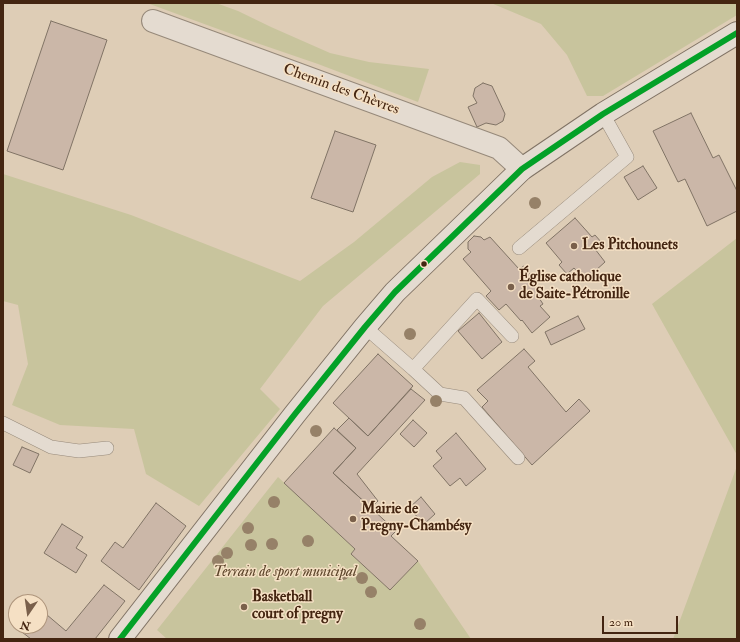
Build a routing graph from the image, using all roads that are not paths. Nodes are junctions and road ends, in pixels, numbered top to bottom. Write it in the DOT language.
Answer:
graph roads {
  1 [pos="154,21"];
  2 [pos="737,33"];
  3 [pos="603,114"];
  4 [pos="522,169"];
  5 [pos="519,248"];
  6 [pos="365,327"];
  7 [pos="512,336"];
  8 [pos="413,369"];
  9 [pos="3,423"];
  10 [pos="107,448"];
  11 [pos="518,458"];
  12 [pos="120,639"];
  1 -- 4 [label="street, Chemin des Chèvres"];
  2 -- 3 [label="street"];
  3 -- 4 [label="street"];
  3 -- 5 [label="lane"];
  4 -- 6 [label="street"];
  6 -- 8 [label="lane"];
  6 -- 12 [label="street"];
  7 -- 8 [label="lane"];
  8 -- 11 [label="lane"];
  9 -- 10 [label="lane"];
}
